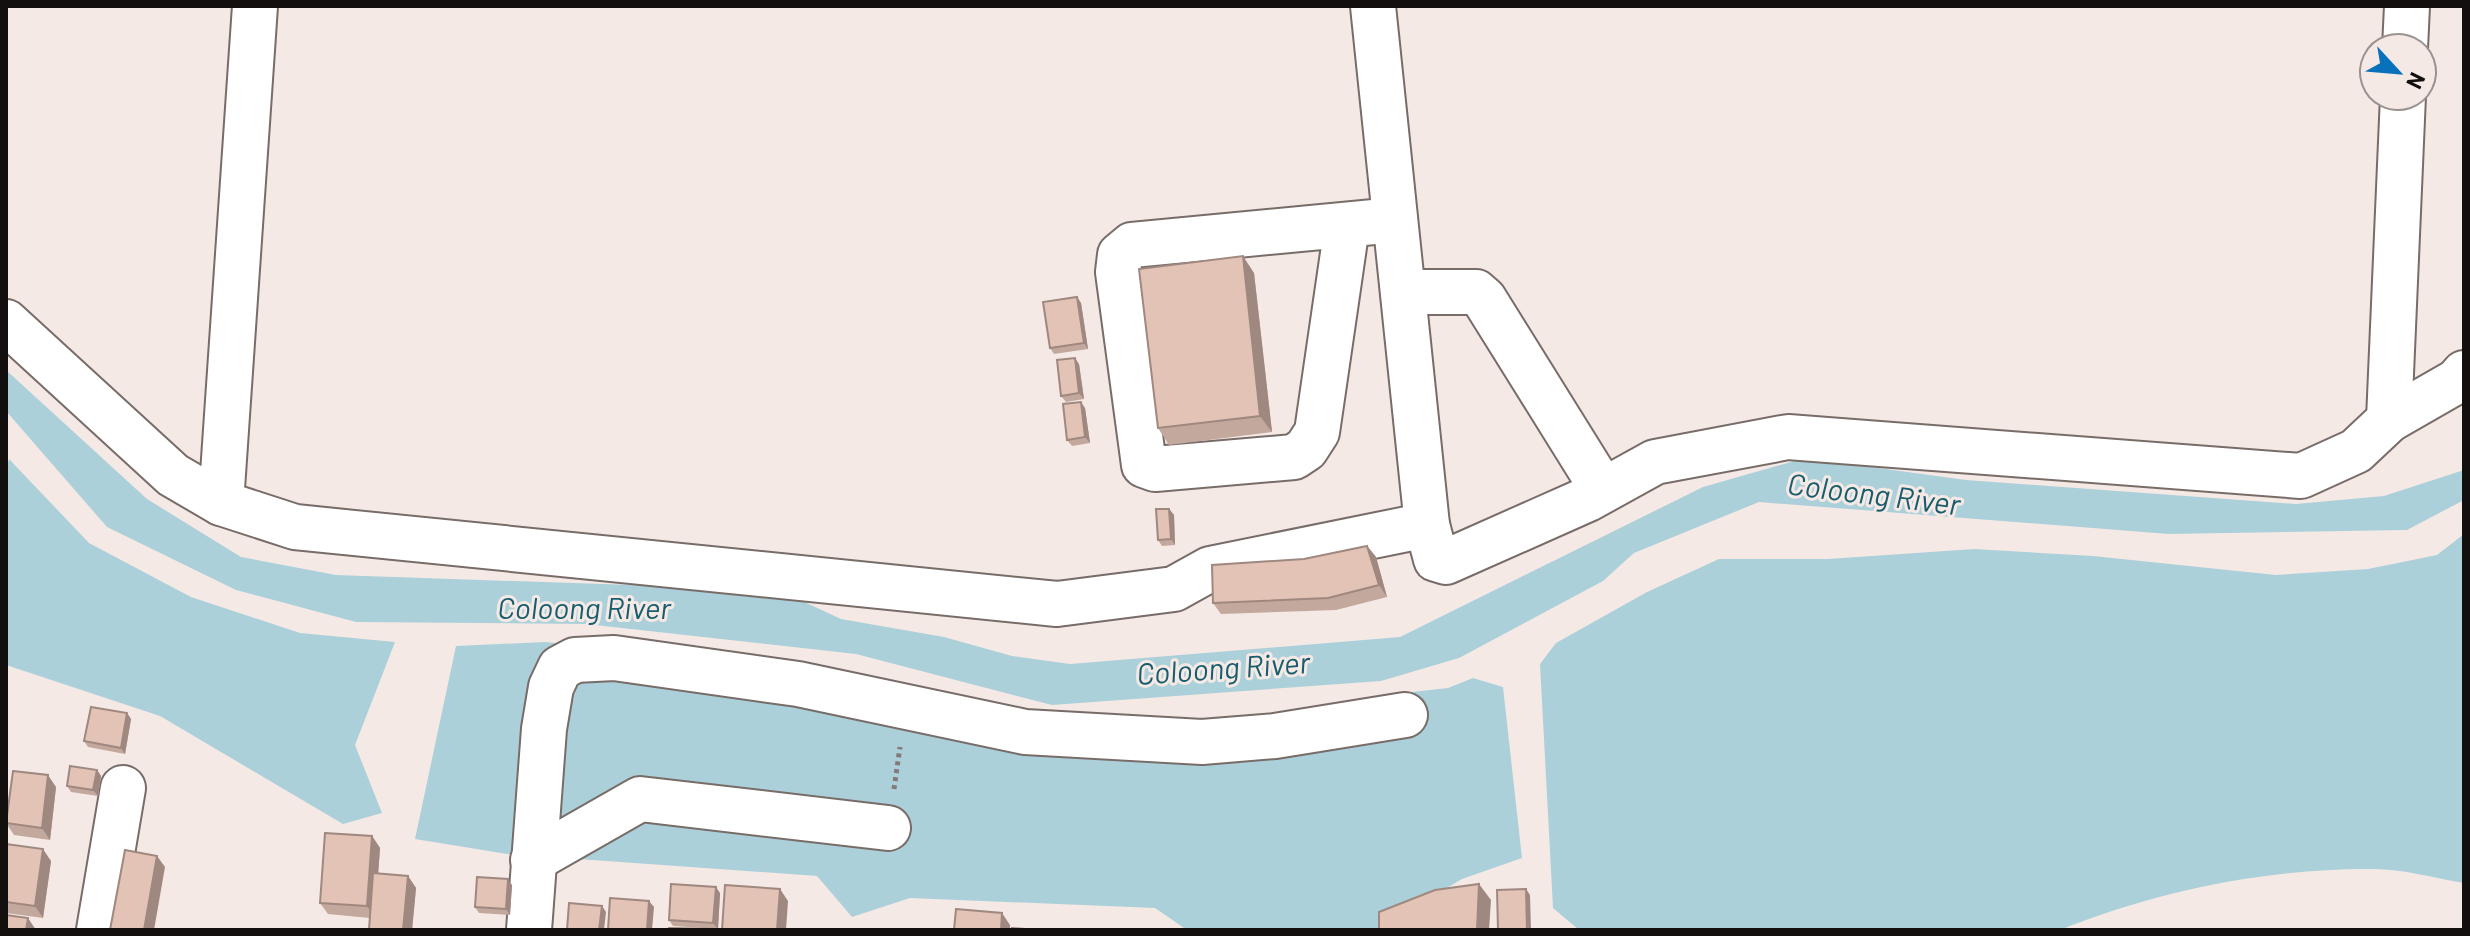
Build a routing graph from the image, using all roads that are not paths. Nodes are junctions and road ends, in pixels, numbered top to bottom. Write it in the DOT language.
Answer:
graph roads {
  1 [pos="255,6"];
  2 [pos="1373,6"];
  3 [pos="2407,6"];
  4 [pos="2406,32"];
  5 [pos="2402,112"];
  6 [pos="1395,220"];
  7 [pos="1347,226"];
  8 [pos="1403,292"];
  9 [pos="6,322"];
  10 [pos="2464,373"];
  11 [pos="2389,420"];
  12 [pos="1603,490"];
  13 [pos="221,503"];
  14 [pos="1427,525"];
  15 [pos="1405,715"];
  16 [pos="123,788"];
  17 [pos="888,828"];
  18 [pos="533,860"];
  19 [pos="99,930"];
  20 [pos="529,930"];
  1 -- 13 [label="street"];
  2 -- 6 [label="street"];
  3 -- 4 [label="street"];
  5 -- 11 [label="street"];
  6 -- 7 [label="street"];
  6 -- 8 [label="street"];
  7 -- 7 [label="street"];
  8 -- 12 [label="street"];
  8 -- 14 [label="street"];
  9 -- 13 [label="street"];
  10 -- 11 [label="street"];
  11 -- 12 [label="street"];
  12 -- 14 [label="street"];
  13 -- 14 [label="street"];
  15 -- 18 [label="street"];
  16 -- 19 [label="street"];
  17 -- 18 [label="street"];
  18 -- 20 [label="street"];
}
